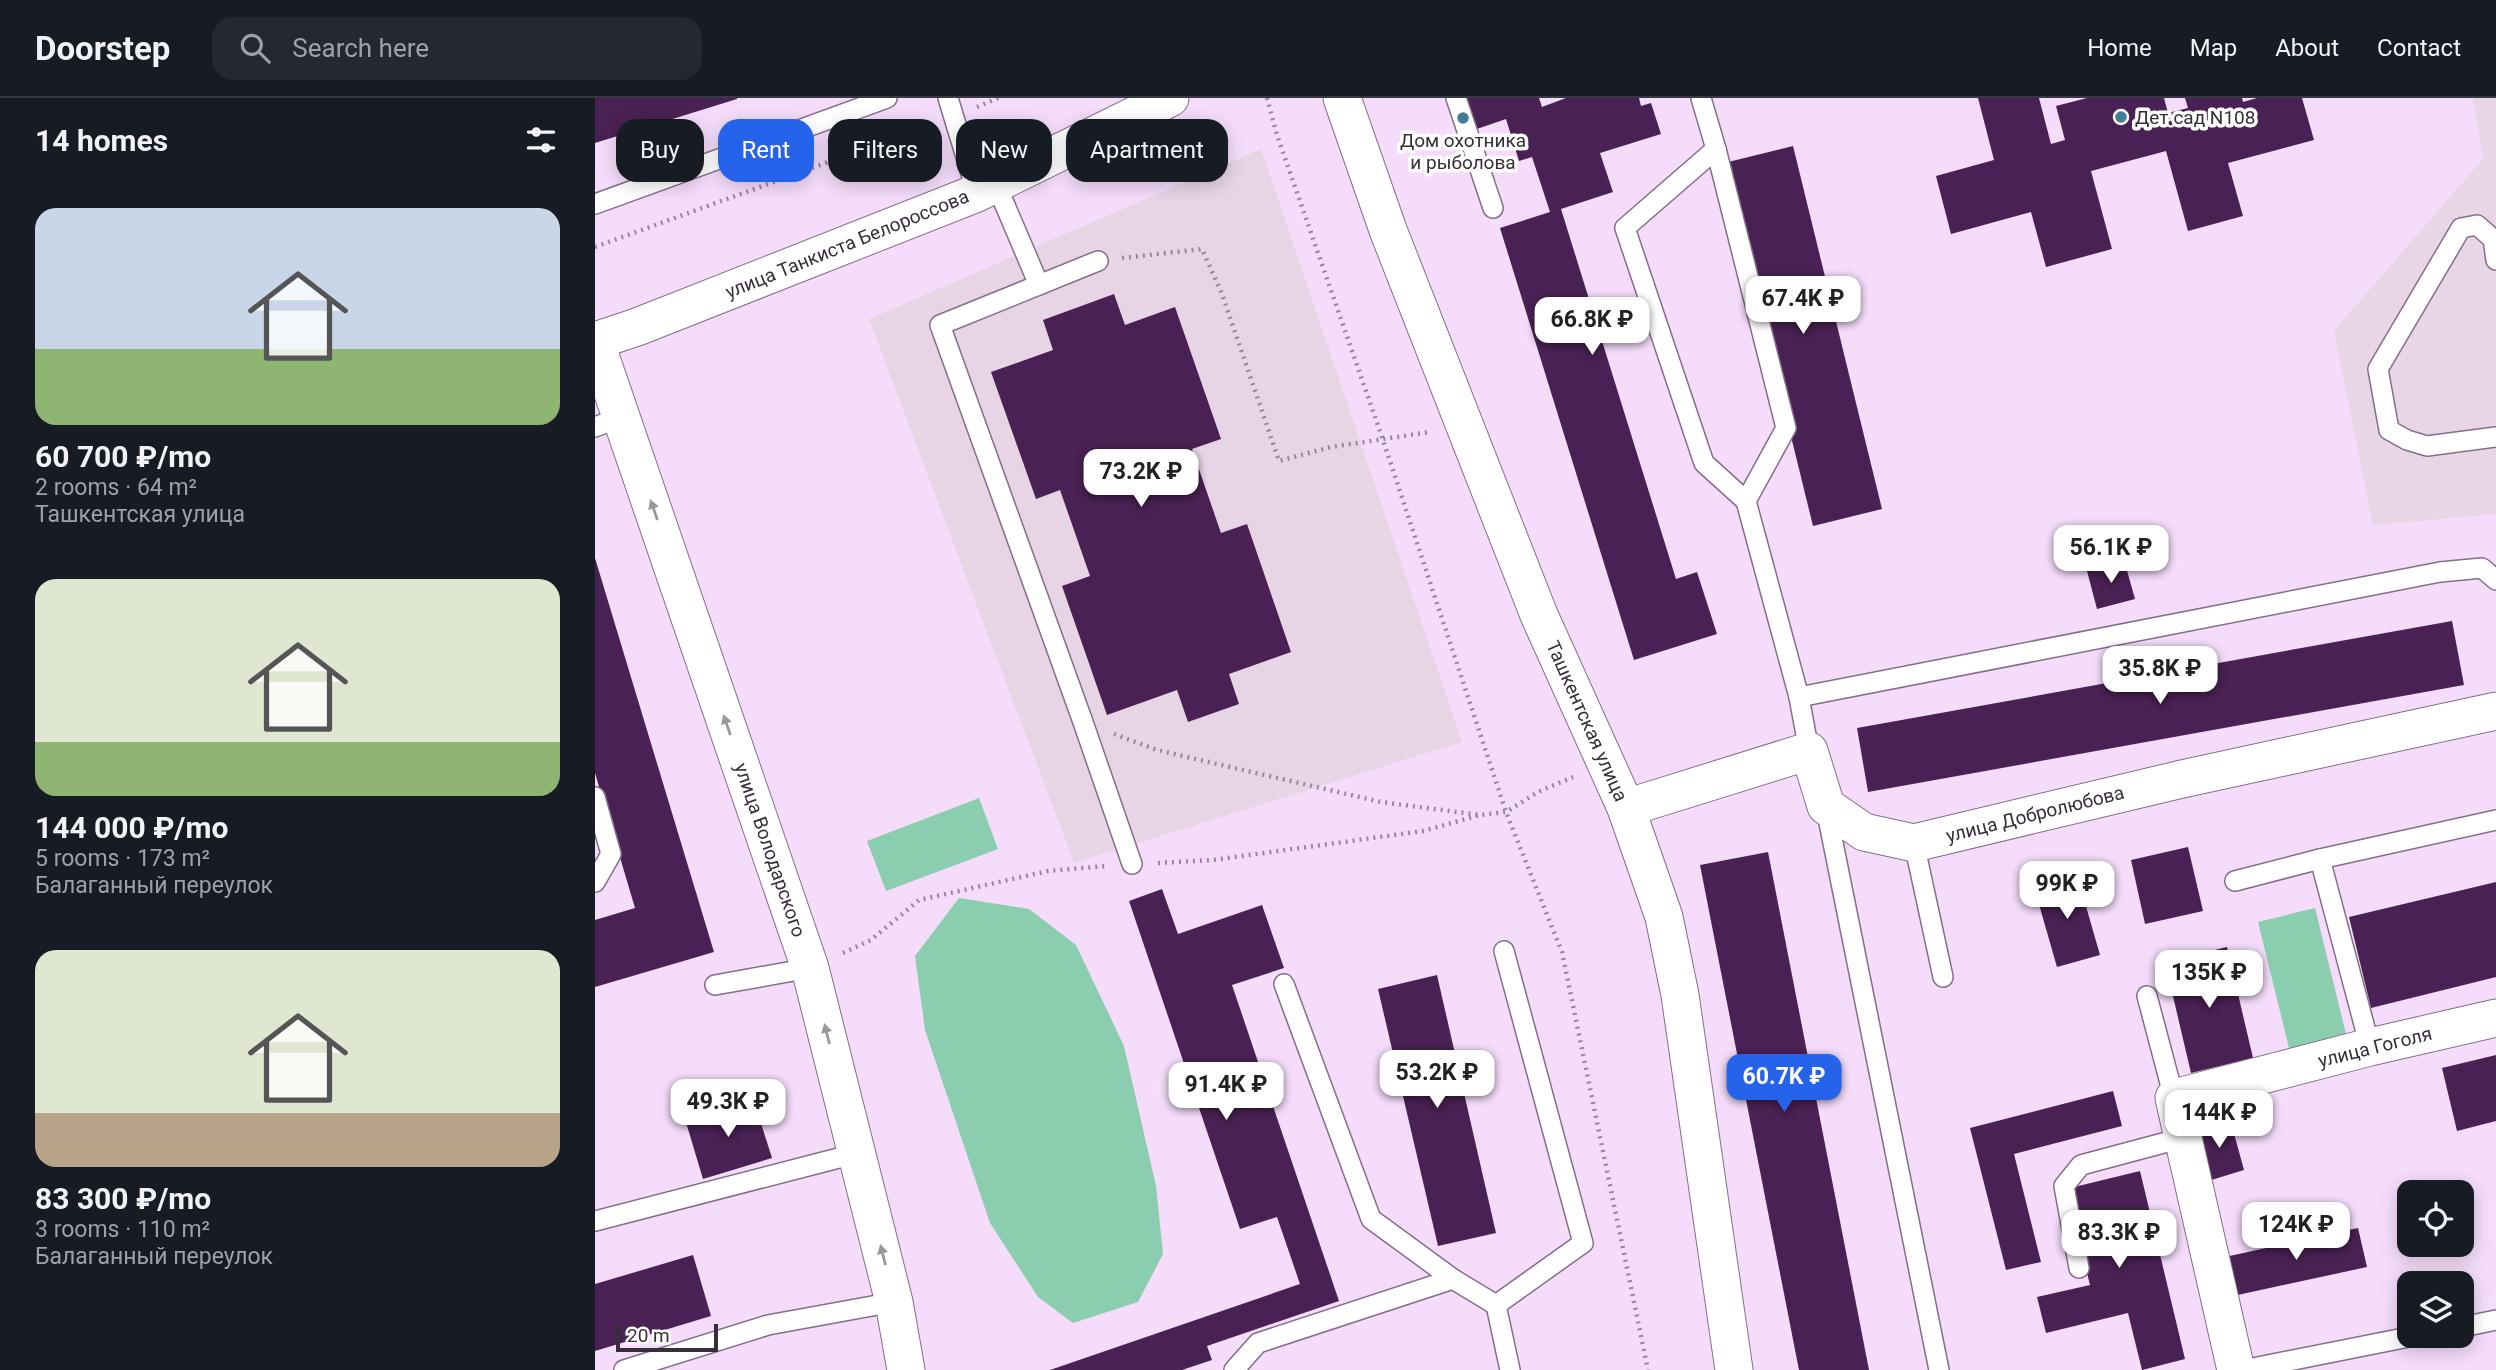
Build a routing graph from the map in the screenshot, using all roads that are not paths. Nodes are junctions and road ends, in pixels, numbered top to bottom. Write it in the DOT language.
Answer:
graph roads {
  1 [pos="887,98"];
  2 [pos="1170,98"];
  3 [pos="1342,98"];
  4 [pos="1456,98"];
  5 [pos="1701,98"];
  6 [pos="951,107"];
  7 [pos="1716,149"];
  8 [pos="987,189"];
  9 [pos="595,204"];
  10 [pos="1493,208"];
  11 [pos="2496,260"];
  12 [pos="1098,261"];
  13 [pos="1039,285"];
  14 [pos="595,341"];
  15 [pos="608,422"];
  16 [pos="2496,437"];
  17 [pos="1746,501"];
  18 [pos="2496,580"];
  19 [pos="1799,697"];
  20 [pos="2496,711"];
  21 [pos="1809,751"];
  22 [pos="595,797"];
  23 [pos="1826,806"];
  24 [pos="1626,808"];
  25 [pos="2496,820"];
  26 [pos="1914,843"];
  27 [pos="2320,859"];
  28 [pos="1132,864"];
  29 [pos="2235,881"];
  30 [pos="595,882"];
  31 [pos="1504,951"];
  32 [pos="810,968"];
  33 [pos="1943,977"];
  34 [pos="1284,984"];
  35 [pos="715,985"];
  36 [pos="2147,996"];
  37 [pos="2496,1018"];
  38 [pos="2369,1047"];
  39 [pos="2173,1098"];
  40 [pos="2182,1138"];
  41 [pos="858,1153"];
  42 [pos="595,1221"];
  43 [pos="2080,1268"];
  44 [pos="1453,1279"];
  45 [pos="894,1302"];
  46 [pos="1496,1305"];
  47 [pos="2496,1320"];
  48 [pos="2474,1325"];
  49 [pos="2397,1339"];
  50 [pos="624,1370"];
  51 [pos="905,1370"];
  52 [pos="1234,1370"];
  53 [pos="1510,1370"];
  54 [pos="1734,1370"];
  55 [pos="1939,1370"];
  56 [pos="2236,1370"];
  57 [pos="2243,1370"];
  1 -- 9 [label="lane"];
  2 -- 8 [label="street, улица Танкиста Белороссова"];
  3 -- 24 [label="street, Ташкентская улица"];
  4 -- 10 [label="lane"];
  5 -- 7 [label="lane"];
  6 -- 8 [label="lane"];
  7 -- 17 [label="lane"];
  7 -- 17 [label="lane"];
  8 -- 13 [label="lane"];
  8 -- 14 [label="street, улица Танкиста Белороссова"];
  11 -- 16 [label="lane"];
  12 -- 13 [label="lane"];
  13 -- 28 [label="lane"];
  14 -- 15 [label="street, улица Володарского"];
  32 -- 15 [label="street, улица Володарского, one-way"];
  17 -- 19 [label="lane"];
  18 -- 19 [label="lane"];
  19 -- 21 [label="lane"];
  20 -- 26 [label="street, улица Добролюбова"];
  21 -- 23 [label="street"];
  21 -- 24 [label="street"];
  22 -- 30 [label="lane"];
  23 -- 26 [label="street, улица Добролюбова"];
  23 -- 55 [label="lane"];
  24 -- 54 [label="street, Ташкентская улица"];
  25 -- 27 [label="lane"];
  26 -- 33 [label="lane"];
  27 -- 29 [label="lane"];
  27 -- 38 [label="lane"];
  31 -- 46 [label="lane"];
  32 -- 35 [label="lane"];
  41 -- 32 [label="street, улица Володарского, one-way"];
  34 -- 44 [label="lane"];
  36 -- 39 [label="lane"];
  37 -- 38 [label="street, улица Гоголя"];
  38 -- 39 [label="street, улица Гоголя"];
  39 -- 40 [label="street"];
  40 -- 43 [label="lane"];
  40 -- 56 [label="street"];
  41 -- 42 [label="lane"];
  45 -- 41 [label="street, улица Володарского, one-way"];
  44 -- 46 [label="lane"];
  44 -- 52 [label="lane"];
  45 -- 50 [label="lane"];
  45 -- 51 [label="street, улица Володарского"];
  46 -- 53 [label="lane"];
  47 -- 48 [label="lane"];
  49 -- 57 [label="lane"];
}
